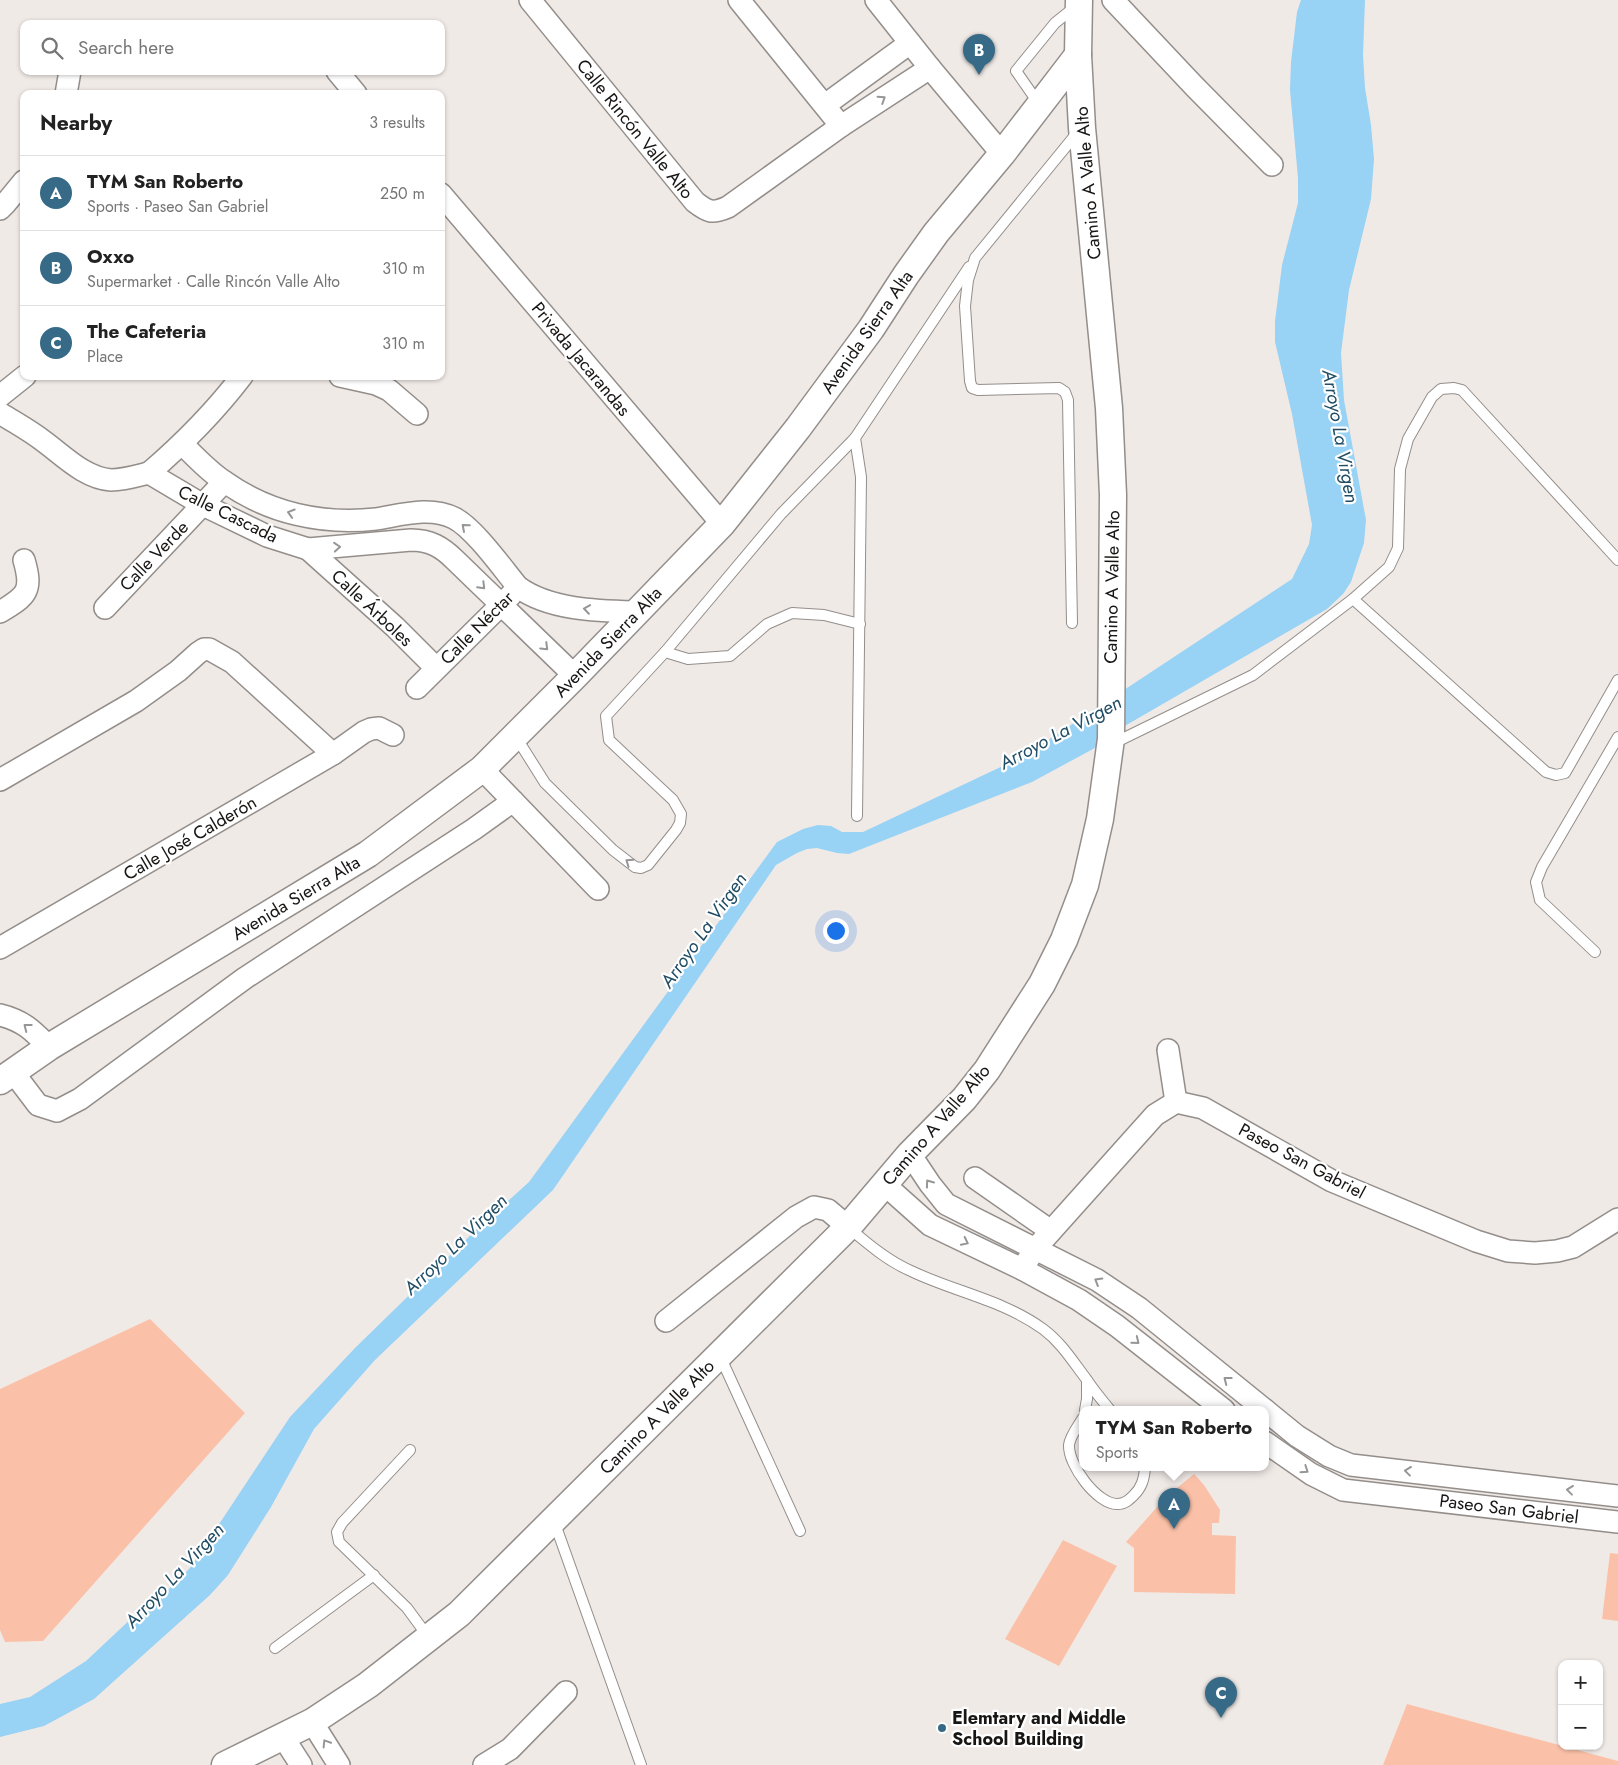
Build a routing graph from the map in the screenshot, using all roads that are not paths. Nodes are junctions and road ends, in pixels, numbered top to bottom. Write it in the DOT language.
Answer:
graph roads {
  1 [pos="530,0"];
  2 [pos="739,0"];
  3 [pos="876,0"];
  4 [pos="1113,0"];
  5 [pos="1078,2"];
  6 [pos="910,43"];
  7 [pos="1078,55"];
  8 [pos="930,68"];
  9 [pos="69,75"];
  10 [pos="340,75"];
  11 [pos="67,90"];
  12 [pos="353,90"];
  13 [pos="825,105"];
  14 [pos="1040,105"];
  15 [pos="841,126"];
  16 [pos="1082,128"];
  17 [pos="1002,154"];
  18 [pos="1272,165"];
  19 [pos="20,186"];
  20 [pos="445,199"];
  21 [pos="0,209"];
  22 [pos="975,258"];
  23 [pos="20,380"];
  24 [pos="239,380"];
  25 [pos="358,380"];
  26 [pos="0,396"];
  27 [pos="0,413"];
  28 [pos="417,414"];
  29 [pos="855,438"];
  30 [pos="182,444"];
  31 [pos="149,473"];
  32 [pos="224,482"];
  33 [pos="203,505"];
  34 [pos="408,514"];
  35 [pos="722,524"];
  36 [pos="411,540"];
  37 [pos="308,549"];
  38 [pos="24,560"];
  39 [pos="1618,560"];
  40 [pos="518,587"];
  41 [pos="1353,599"];
  42 [pos="501,604"];
  43 [pos="105,608"];
  44 [pos="0,612"];
  45 [pos="636,612"];
  46 [pos="1072,623"];
  47 [pos="860,624"];
  48 [pos="665,652"];
  49 [pos="436,668"];
  50 [pos="575,676"];
  51 [pos="1618,680"];
  52 [pos="417,688"];
  53 [pos="386,731"];
  54 [pos="515,736"];
  55 [pos="1618,737"];
  56 [pos="1111,742"];
  57 [pos="333,754"];
  58 [pos="482,769"];
  59 [pos="0,780"];
  60 [pos="513,801"];
  61 [pos="857,816"];
  62 [pos="598,889"];
  63 [pos="0,948"];
  64 [pos="1594,952"];
  65 [pos="0,1015"];
  66 [pos="49,1047"];
  67 [pos="1168,1050"];
  68 [pos="6,1077"];
  69 [pos="1176,1102"];
  70 [pos="910,1154"];
  71 [pos="975,1178"];
  72 [pos="884,1184"];
  73 [pos="946,1204"];
  74 [pos="1618,1219"];
  75 [pos="930,1225"];
  76 [pos="848,1227"];
  77 [pos="1051,1231"];
  78 [pos="1035,1249"];
  79 [pos="1022,1270"];
  80 [pos="666,1321"];
  81 [pos="1190,1351"];
  82 [pos="719,1356"];
  83 [pos="1173,1370"];
  84 [pos="1087,1381"];
  85 [pos="1086,1406"];
  86 [pos="1107,1406"];
  87 [pos="1219,1406"];
  88 [pos="1260,1406"];
  89 [pos="1269,1413"];
  90 [pos="1079,1424"];
  91 [pos="1269,1445"];
  92 [pos="410,1450"];
  93 [pos="1351,1465"];
  94 [pos="1145,1471"];
  95 [pos="1523,1484"];
  96 [pos="1343,1490"];
  97 [pos="1618,1496"];
  98 [pos="1520,1510"];
  99 [pos="554,1520"];
  100 [pos="1618,1522"];
  101 [pos="800,1531"];
  102 [pos="374,1575"];
  103 [pos="429,1638"];
  104 [pos="275,1648"];
  105 [pos="566,1692"];
  106 [pos="312,1722"];
  107 [pos="283,1737"];
  108 [pos="513,1757"];
  109 [pos="225,1765"];
  110 [pos="301,1765"];
  111 [pos="339,1765"];
  112 [pos="484,1765"];
  113 [pos="641,1765"];
  1 -- 15 [label="street, Calle Rincón Valle Alto"];
  2 -- 13 [label="street"];
  3 -- 6 [label="street"];
  4 -- 18 [label="street"];
  5 -- 7 [label="street, Camino A Valle Alto"];
  5 -- 14 [label="lane"];
  6 -- 8 [label="street"];
  6 -- 13 [label="street"];
  7 -- 14 [label="street, Avenida Sierra Alta"];
  7 -- 16 [label="street, Camino A Valle Alto"];
  15 -- 8 [label="street, Calle Rincón Valle Alto, one-way"];
  8 -- 17 [label="street"];
  9 -- 11 [label="street"];
  10 -- 12 [label="street"];
  13 -- 15 [label="street"];
  14 -- 17 [label="street, Avenida Sierra Alta"];
  16 -- 22 [label="lane"];
  16 -- 56 [label="street, Camino A Valle Alto"];
  17 -- 35 [label="street, Avenida Sierra Alta"];
  19 -- 21 [label="street"];
  20 -- 35 [label="street, Privada Jacarandas"];
  22 -- 29 [label="lane"];
  22 -- 46 [label="lane"];
  23 -- 26 [label="street"];
  24 -- 30 [label="street"];
  25 -- 28 [label="street"];
  27 -- 31 [label="street"];
  29 -- 47 [label="lane"];
  29 -- 48 [label="lane"];
  30 -- 31 [label="street"];
  30 -- 32 [label="street, Calle Cascada"];
  31 -- 33 [label="street, Calle Cascada"];
  32 -- 33 [label="street, Calle Verde"];
  34 -- 32 [label="street, Calle Cascada, one-way"];
  33 -- 37 [label="street, Calle Cascada"];
  33 -- 43 [label="street, Calle Verde"];
  34 -- 36 [label="street"];
  40 -- 34 [label="street, Calle Cascada, one-way"];
  35 -- 45 [label="street, Avenida Sierra Alta"];
  37 -- 36 [label="street, Calle Cascada, one-way"];
  36 -- 42 [label="street, Calle Cascada, one-way"];
  37 -- 49 [label="street, Calle Árboles"];
  38 -- 44 [label="street"];
  39 -- 41 [label="lane"];
  40 -- 42 [label="street, Calle Néctar"];
  45 -- 40 [label="street, Calle Cascada, one-way"];
  41 -- 51 [label="lane"];
  41 -- 56 [label="lane"];
  42 -- 49 [label="street, Calle Néctar"];
  42 -- 50 [label="street, Calle Cascada, one-way"];
  45 -- 50 [label="street, Avenida Sierra Alta"];
  47 -- 48 [label="lane"];
  47 -- 61 [label="lane"];
  48 -- 54 [label="lane, one-way"];
  49 -- 52 [label="street, Calle Néctar"];
  50 -- 54 [label="street, Avenida Sierra Alta"];
  53 -- 57 [label="street, Calle José Calderón"];
  54 -- 58 [label="street, Avenida Sierra Alta"];
  55 -- 64 [label="lane"];
  56 -- 70 [label="street, Camino A Valle Alto"];
  57 -- 59 [label="street"];
  57 -- 63 [label="street, Calle José Calderón"];
  58 -- 60 [label="street"];
  58 -- 66 [label="street, Avenida Sierra Alta"];
  60 -- 62 [label="street"];
  60 -- 68 [label="street"];
  66 -- 65 [label="street, one-way"];
  66 -- 68 [label="street, Avenida Sierra Alta"];
  67 -- 69 [label="street"];
  69 -- 74 [label="street, Paseo San Gabriel"];
  69 -- 77 [label="street"];
  70 -- 72 [label="street, Camino A Valle Alto"];
  73 -- 70 [label="street, Paseo San Gabriel, one-way"];
  71 -- 77 [label="street"];
  72 -- 75 [label="street"];
  72 -- 76 [label="street, Camino A Valle Alto"];
  73 -- 75 [label="street"];
  73 -- 78 [label="street, Paseo San Gabriel"];
  75 -- 79 [label="street, one-way"];
  76 -- 80 [label="street"];
  76 -- 82 [label="street, Camino A Valle Alto"];
  76 -- 84 [label="lane"];
  77 -- 78 [label="street"];
  78 -- 79 [label="street"];
  81 -- 78 [label="street, Paseo San Gabriel, one-way"];
  79 -- 83 [label="street, one-way"];
  81 -- 83 [label="street"];
  88 -- 81 [label="street, Paseo San Gabriel, one-way"];
  82 -- 99 [label="street, Camino A Valle Alto"];
  82 -- 101 [label="lane"];
  83 -- 87 [label="street"];
  84 -- 85 [label="lane"];
  84 -- 86 [label="lane"];
  89 -- 93 [label="street, Paseo San Gabriel"];
  90 -- 94 [label="lane"];
  91 -- 96 [label="street, Paseo San Gabriel, one-way"];
  92 -- 102 [label="lane"];
  95 -- 93 [label="street, Paseo San Gabriel, one-way"];
  93 -- 96 [label="street"];
  97 -- 95 [label="street, Paseo San Gabriel, one-way"];
  95 -- 98 [label="street"];
  96 -- 98 [label="street, Paseo San Gabriel"];
  98 -- 100 [label="street, Paseo San Gabriel"];
  99 -- 103 [label="street, Camino A Valle Alto"];
  99 -- 113 [label="lane"];
  102 -- 103 [label="lane"];
  102 -- 104 [label="lane"];
  103 -- 106 [label="street, Camino A Valle Alto"];
  105 -- 108 [label="street"];
  106 -- 107 [label="street, Camino A Valle Alto"];
  111 -- 106 [label="street, one-way"];
  107 -- 109 [label="street, Camino A Valle Alto"];
  107 -- 110 [label="street"];
  108 -- 112 [label="street"];
}
